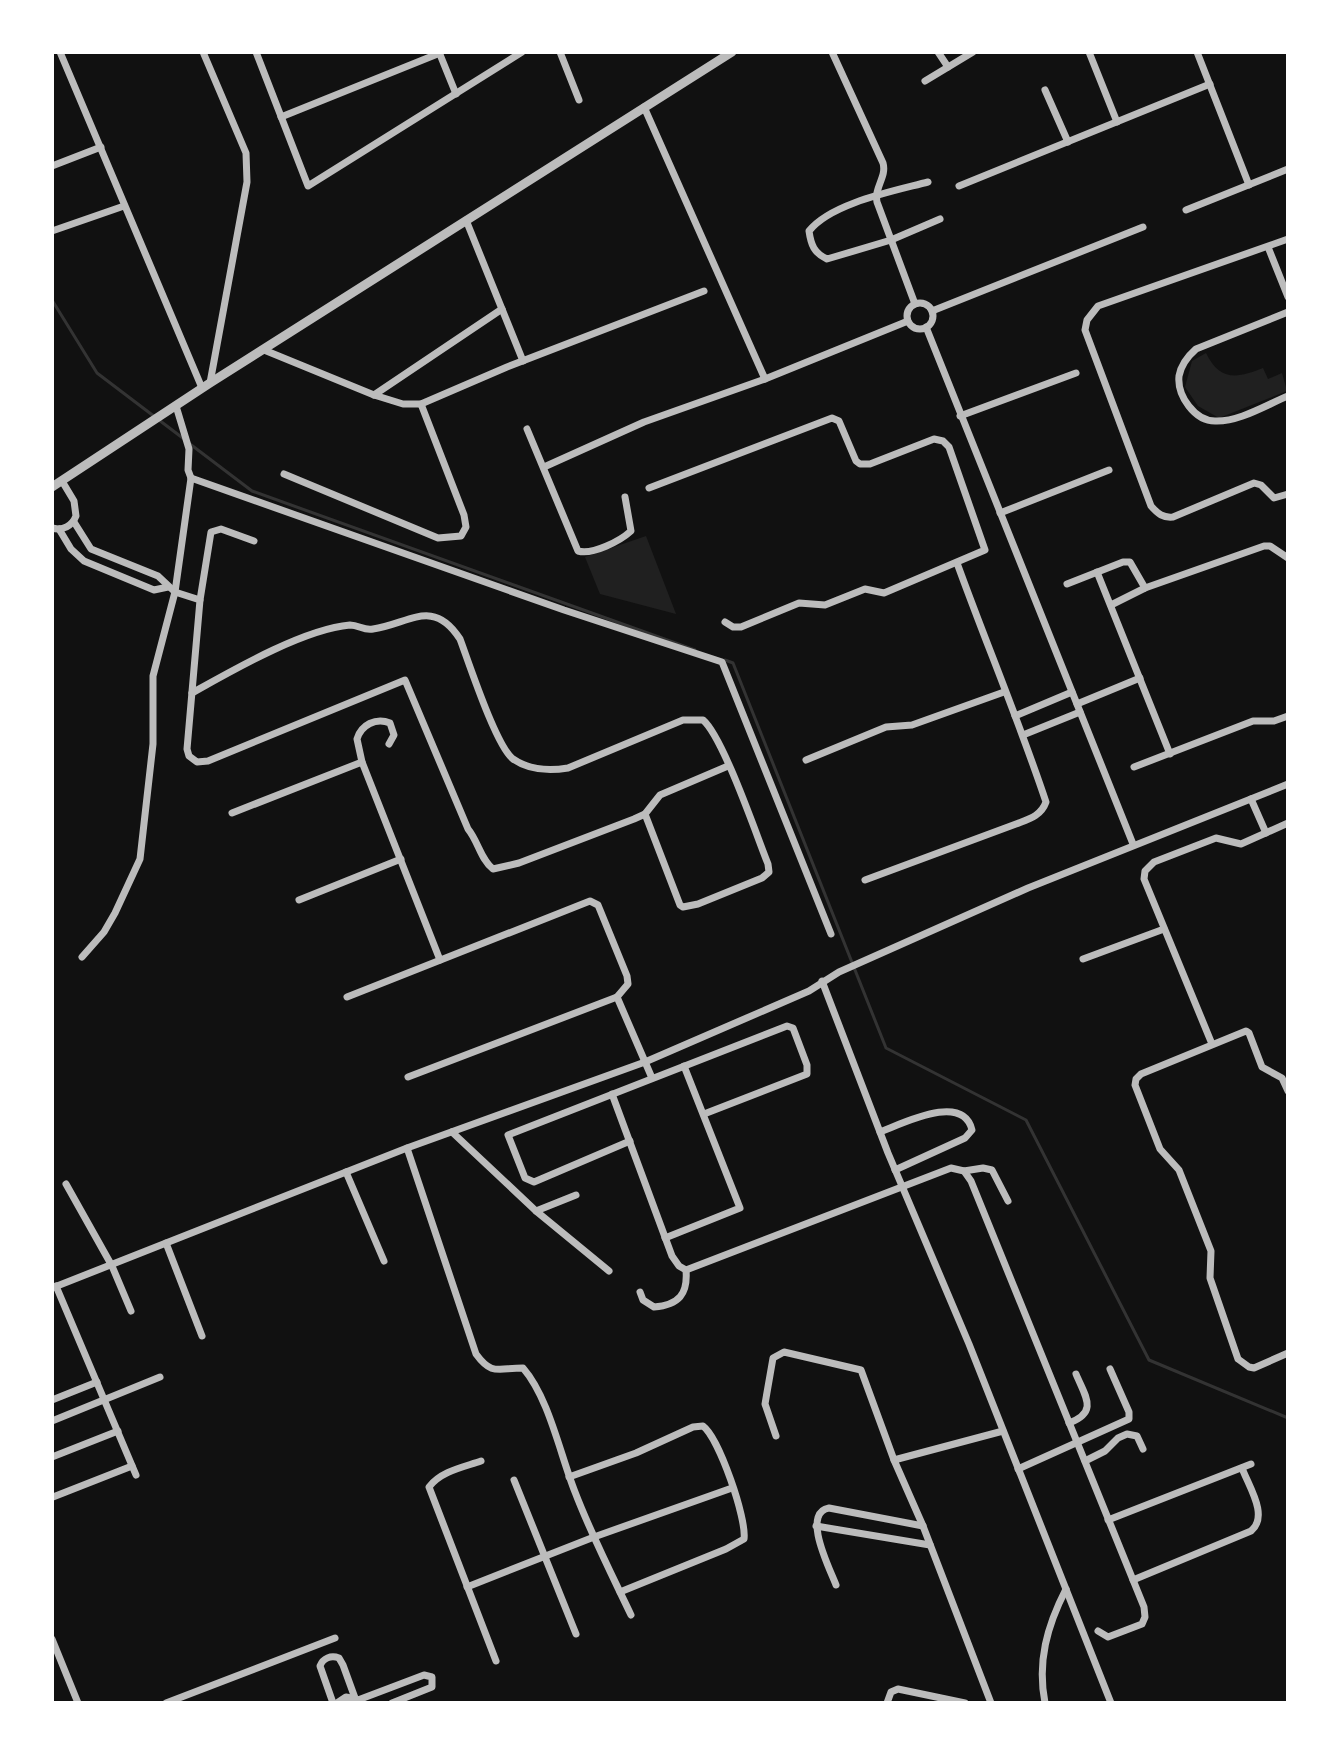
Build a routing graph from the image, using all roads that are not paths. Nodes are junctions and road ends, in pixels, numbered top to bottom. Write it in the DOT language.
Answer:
graph roads {
  1 [pos="60,52"];
  2 [pos="203,52"];
  3 [pos="256,52"];
  4 [pos="439,52"];
  5 [pos="522,52"];
  6 [pos="560,52"];
  7 [pos="732,52"];
  8 [pos="832,52"];
  9 [pos="938,52"];
  10 [pos="973,52"];
  11 [pos="1089,52"];
  12 [pos="1197,52"];
  13 [pos="948,67"];
  14 [pos="925,81"];
  15 [pos="1210,84"];
  16 [pos="1045,90"];
  17 [pos="456,94"];
  18 [pos="579,100"];
  19 [pos="644,107"];
  20 [pos="281,117"];
  21 [pos="1117,122"];
  22 [pos="1068,142"];
  23 [pos="101,147"];
  24 [pos="52,166"];
  25 [pos="1288,169"];
  26 [pos="928,182"];
  27 [pos="1249,185"];
  28 [pos="959,186"];
  29 [pos="876,196"];
  30 [pos="124,206"];
  31 [pos="1186,210"];
  32 [pos="940,219"];
  33 [pos="466,220"];
  34 [pos="1143,227"];
  35 [pos="52,231"];
  36 [pos="1288,239"];
  37 [pos="891,240"];
  38 [pos="1268,247"];
  39 [pos="704,291"];
  40 [pos="1288,297"];
  41 [pos="915,304"];
  42 [pos="502,309"];
  43 [pos="932,311"];
  44 [pos="1288,312"];
  45 [pos="908,321"];
  46 [pos="926,327"];
  47 [pos="264,350"];
  48 [pos="523,361"];
  49 [pos="1076,373"];
  50 [pos="765,379"];
  51 [pos="206,386"];
  52 [pos="374,395"];
  53 [pos="1288,396"];
  54 [pos="421,404"];
  55 [pos="176,406"];
  56 [pos="960,416"];
  57 [pos="527,429"];
  58 [pos="544,467"];
  59 [pos="1109,470"];
  60 [pos="284,474"];
  61 [pos="191,478"];
  62 [pos="62,481"];
  63 [pos="52,487"];
  64 [pos="649,488"];
  65 [pos="1288,494"];
  66 [pos="625,497"];
  67 [pos="1000,513"];
  68 [pos="74,522"];
  69 [pos="56,528"];
  70 [pos="254,541"];
  71 [pos="1288,558"];
  72 [pos="957,563"];
  73 [pos="1097,572"];
  74 [pos="1067,584"];
  75 [pos="1145,588"];
  76 [pos="172,589"];
  77 [pos="200,600"];
  78 [pos="1111,605"];
  79 [pos="725,622"];
  80 [pos="1140,678"];
  81 [pos="1004,692"];
  82 [pos="1072,692"];
  83 [pos="192,693"];
  84 [pos="1078,708"];
  85 [pos="1015,716"];
  86 [pos="1288,716"];
  87 [pos="1023,735"];
  88 [pos="389,744"];
  89 [pos="1170,754"];
  90 [pos="806,760"];
  91 [pos="362,762"];
  92 [pos="728,766"];
  93 [pos="1134,767"];
  94 [pos="1288,784"];
  95 [pos="1251,799"];
  96 [pos="232,813"];
  97 [pos="645,814"];
  98 [pos="1288,823"];
  99 [pos="1266,833"];
  100 [pos="1133,844"];
  101 [pos="401,859"];
  102 [pos="865,880"];
  103 [pos="299,900"];
  104 [pos="1164,929"];
  105 [pos="831,934"];
  106 [pos="82,957"];
  107 [pos="1083,959"];
  108 [pos="440,960"];
  109 [pos="822,981"];
  110 [pos="347,997"];
  111 [pos="617,997"];
  112 [pos="1212,1044"];
  113 [pos="645,1062"];
  114 [pos="684,1066"];
  115 [pos="408,1077"];
  116 [pos="652,1078"];
  117 [pos="1288,1091"];
  118 [pos="612,1094"];
  119 [pos="704,1114"];
  120 [pos="452,1132"];
  121 [pos="880,1132"];
  122 [pos="630,1141"];
  123 [pos="407,1148"];
  124 [pos="895,1170"];
  125 [pos="964,1171"];
  126 [pos="346,1172"];
  127 [pos="66,1184"];
  128 [pos="902,1185"];
  129 [pos="576,1195"];
  130 [pos="1008,1201"];
  131 [pos="536,1211"];
  132 [pos="665,1238"];
  133 [pos="166,1243"];
  134 [pos="384,1261"];
  135 [pos="112,1266"];
  136 [pos="686,1270"];
  137 [pos="609,1271"];
  138 [pos="54,1287"];
  139 [pos="640,1292"];
  140 [pos="131,1311"];
  141 [pos="202,1336"];
  142 [pos="1288,1353"];
  143 [pos="1110,1369"];
  144 [pos="1076,1374"];
  145 [pos="160,1377"];
  146 [pos="97,1382"];
  147 [pos="52,1400"];
  148 [pos="104,1400"];
  149 [pos="52,1421"];
  150 [pos="1069,1423"];
  151 [pos="118,1431"];
  152 [pos="1003,1431"];
  153 [pos="776,1436"];
  154 [pos="1078,1443"];
  155 [pos="1143,1449"];
  156 [pos="52,1457"];
  157 [pos="894,1460"];
  158 [pos="481,1461"];
  159 [pos="1085,1461"];
  160 [pos="1251,1464"];
  161 [pos="132,1466"];
  162 [pos="1242,1468"];
  163 [pos="1018,1469"];
  164 [pos="136,1475"];
  165 [pos="569,1477"];
  166 [pos="514,1480"];
  167 [pos="732,1488"];
  168 [pos="53,1497"];
  169 [pos="848,1512"];
  170 [pos="1108,1520"];
  171 [pos="905,1523"];
  172 [pos="816,1526"];
  173 [pos="923,1526"];
  174 [pos="845,1531"];
  175 [pos="594,1537"];
  176 [pos="901,1540"];
  177 [pos="930,1545"];
  178 [pos="544,1557"];
  179 [pos="1133,1580"];
  180 [pos="836,1585"];
  181 [pos="467,1587"];
  182 [pos="1066,1589"];
  183 [pos="620,1592"];
  184 [pos="631,1615"];
  185 [pos="1098,1631"];
  186 [pos="576,1634"];
  187 [pos="335,1638"];
  188 [pos="52,1639"];
  189 [pos="496,1661"];
  190 [pos="358,1700"];
  191 [pos="78,1703"];
  192 [pos="166,1703"];
  193 [pos="335,1703"];
  194 [pos="392,1703"];
  195 [pos="887,1703"];
  196 [pos="965,1703"];
  197 [pos="991,1703"];
  198 [pos="1045,1703"];
  199 [pos="1111,1703"];
  1 -- 23 [label="street"];
  2 -- 51 [label="street"];
  3 -- 20 [label="street"];
  4 -- 17 [label="street"];
  4 -- 20 [label="street"];
  5 -- 17 [label="street"];
  6 -- 18 [label="street"];
  7 -- 19 [label="street"];
  8 -- 29 [label="street"];
  9 -- 13 [label="street"];
  10 -- 13 [label="street"];
  11 -- 21 [label="street"];
  12 -- 15 [label="street"];
  13 -- 14 [label="street"];
  15 -- 21 [label="street"];
  15 -- 27 [label="street"];
  16 -- 22 [label="street"];
  17 -- 20 [label="street"];
  19 -- 33 [label="street"];
  19 -- 50 [label="street"];
  21 -- 22 [label="street"];
  22 -- 28 [label="street"];
  23 -- 24 [label="street"];
  23 -- 30 [label="street"];
  25 -- 27 [label="street"];
  26 -- 29 [label="street"];
  27 -- 31 [label="street"];
  29 -- 37 [label="street"];
  29 -- 37 [label="street"];
  30 -- 35 [label="street"];
  30 -- 51 [label="street"];
  32 -- 37 [label="street"];
  33 -- 42 [label="street"];
  33 -- 47 [label="street"];
  34 -- 43 [label="street"];
  36 -- 38 [label="street"];
  37 -- 41 [label="street"];
  38 -- 40 [label="street"];
  38 -- 65 [label="street"];
  39 -- 48 [label="street"];
  41 -- 43 [label="street"];
  41 -- 45 [label="street"];
  42 -- 48 [label="street"];
  42 -- 52 [label="street"];
  43 -- 46 [label="street"];
  44 -- 53 [label="street"];
  45 -- 46 [label="street"];
  45 -- 50 [label="street"];
  46 -- 56 [label="street"];
  47 -- 51 [label="street"];
  47 -- 52 [label="street"];
  48 -- 54 [label="street"];
  49 -- 56 [label="street"];
  50 -- 58 [label="street"];
  51 -- 55 [label="street"];
  52 -- 54 [label="street"];
  54 -- 60 [label="street"];
  55 -- 61 [label="street"];
  55 -- 62 [label="street"];
  56 -- 67 [label="street"];
  57 -- 58 [label="street"];
  58 -- 66 [label="street"];
  59 -- 67 [label="street"];
  61 -- 76 [label="street"];
  61 -- 105 [label="street"];
  62 -- 63 [label="street"];
  62 -- 68 [label="street"];
  64 -- 72 [label="street"];
  67 -- 82 [label="street"];
  68 -- 69 [label="street"];
  68 -- 76 [label="street"];
  69 -- 76 [label="street"];
  70 -- 77 [label="street"];
  71 -- 75 [label="street"];
  72 -- 79 [label="street"];
  72 -- 81 [label="street"];
  73 -- 74 [label="street"];
  73 -- 75 [label="street"];
  73 -- 78 [label="street"];
  75 -- 78 [label="street"];
  76 -- 77 [label="street"];
  76 -- 106 [label="street"];
  77 -- 83 [label="street"];
  78 -- 80 [label="street"];
  80 -- 84 [label="street"];
  80 -- 89 [label="street"];
  81 -- 85 [label="street"];
  81 -- 90 [label="street"];
  82 -- 84 [label="street"];
  82 -- 85 [label="street"];
  83 -- 92 [label="street"];
  83 -- 97 [label="street"];
  84 -- 87 [label="street"];
  84 -- 100 [label="street"];
  85 -- 87 [label="street"];
  86 -- 89 [label="street"];
  87 -- 102 [label="street"];
  88 -- 91 [label="street"];
  89 -- 93 [label="street"];
  91 -- 96 [label="street"];
  91 -- 101 [label="street"];
  92 -- 97 [label="street"];
  92 -- 97 [label="street"];
  94 -- 95 [label="street"];
  95 -- 99 [label="street"];
  95 -- 100 [label="street"];
  98 -- 99 [label="street"];
  99 -- 104 [label="street"];
  100 -- 109 [label="street"];
  101 -- 103 [label="street"];
  101 -- 108 [label="street"];
  104 -- 107 [label="street"];
  104 -- 112 [label="street"];
  108 -- 110 [label="street"];
  108 -- 111 [label="street"];
  109 -- 113 [label="street"];
  109 -- 121 [label="street"];
  111 -- 113 [label="street"];
  111 -- 115 [label="street"];
  112 -- 117 [label="street"];
  112 -- 142 [label="street"];
  113 -- 116 [label="street"];
  113 -- 120 [label="street"];
  114 -- 116 [label="street"];
  114 -- 119 [label="street"];
  114 -- 119 [label="street"];
  116 -- 118 [label="street"];
  118 -- 122 [label="street"];
  118 -- 122 [label="street"];
  119 -- 132 [label="street"];
  120 -- 123 [label="street"];
  120 -- 131 [label="street"];
  121 -- 124 [label="street"];
  121 -- 124 [label="street"];
  122 -- 132 [label="street"];
  123 -- 126 [label="street"];
  123 -- 165 [label="street"];
  124 -- 128 [label="street"];
  125 -- 128 [label="street"];
  125 -- 130 [label="street"];
  125 -- 150 [label="street"];
  126 -- 133 [label="street"];
  126 -- 134 [label="street"];
  127 -- 135 [label="street"];
  128 -- 136 [label="street"];
  128 -- 152 [label="street"];
  129 -- 131 [label="street"];
  131 -- 137 [label="street"];
  132 -- 136 [label="street"];
  133 -- 135 [label="street"];
  133 -- 141 [label="street"];
  135 -- 138 [label="street"];
  135 -- 140 [label="street"];
  136 -- 139 [label="street"];
  138 -- 146 [label="street"];
  143 -- 154 [label="street"];
  144 -- 150 [label="street"];
  145 -- 148 [label="street"];
  146 -- 147 [label="street"];
  146 -- 148 [label="street"];
  148 -- 149 [label="street"];
  148 -- 151 [label="street"];
  150 -- 154 [label="street"];
  151 -- 156 [label="street"];
  151 -- 161 [label="street"];
  152 -- 157 [label="street"];
  152 -- 163 [label="street"];
  153 -- 157 [label="street"];
  154 -- 159 [label="street"];
  154 -- 163 [label="street"];
  155 -- 159 [label="street"];
  157 -- 173 [label="street"];
  158 -- 181 [label="street"];
  159 -- 170 [label="street"];
  160 -- 162 [label="street"];
  161 -- 164 [label="street"];
  161 -- 168 [label="street"];
  162 -- 170 [label="street"];
  162 -- 179 [label="street"];
  163 -- 182 [label="street"];
  165 -- 167 [label="street"];
  165 -- 175 [label="street"];
  166 -- 178 [label="street"];
  167 -- 175 [label="street"];
  167 -- 183 [label="street"];
  169 -- 171 [label="street"];
  169 -- 172 [label="street"];
  169 -- 174 [label="street"];
  170 -- 179 [label="street"];
  171 -- 173 [label="street"];
  171 -- 176 [label="street"];
  172 -- 174 [label="street"];
  172 -- 180 [label="street"];
  173 -- 177 [label="street"];
  174 -- 176 [label="street"];
  175 -- 178 [label="street"];
  175 -- 183 [label="street"];
  176 -- 177 [label="street"];
  177 -- 197 [label="street"];
  178 -- 181 [label="street"];
  178 -- 186 [label="street"];
  179 -- 185 [label="street"];
  181 -- 189 [label="street"];
  182 -- 198 [label="street"];
  182 -- 199 [label="street"];
  183 -- 184 [label="street"];
  187 -- 192 [label="street"];
  188 -- 191 [label="street"];
  190 -- 193 [label="street"];
  190 -- 193 [label="street"];
  190 -- 194 [label="street"];
  195 -- 196 [label="street"];
}
